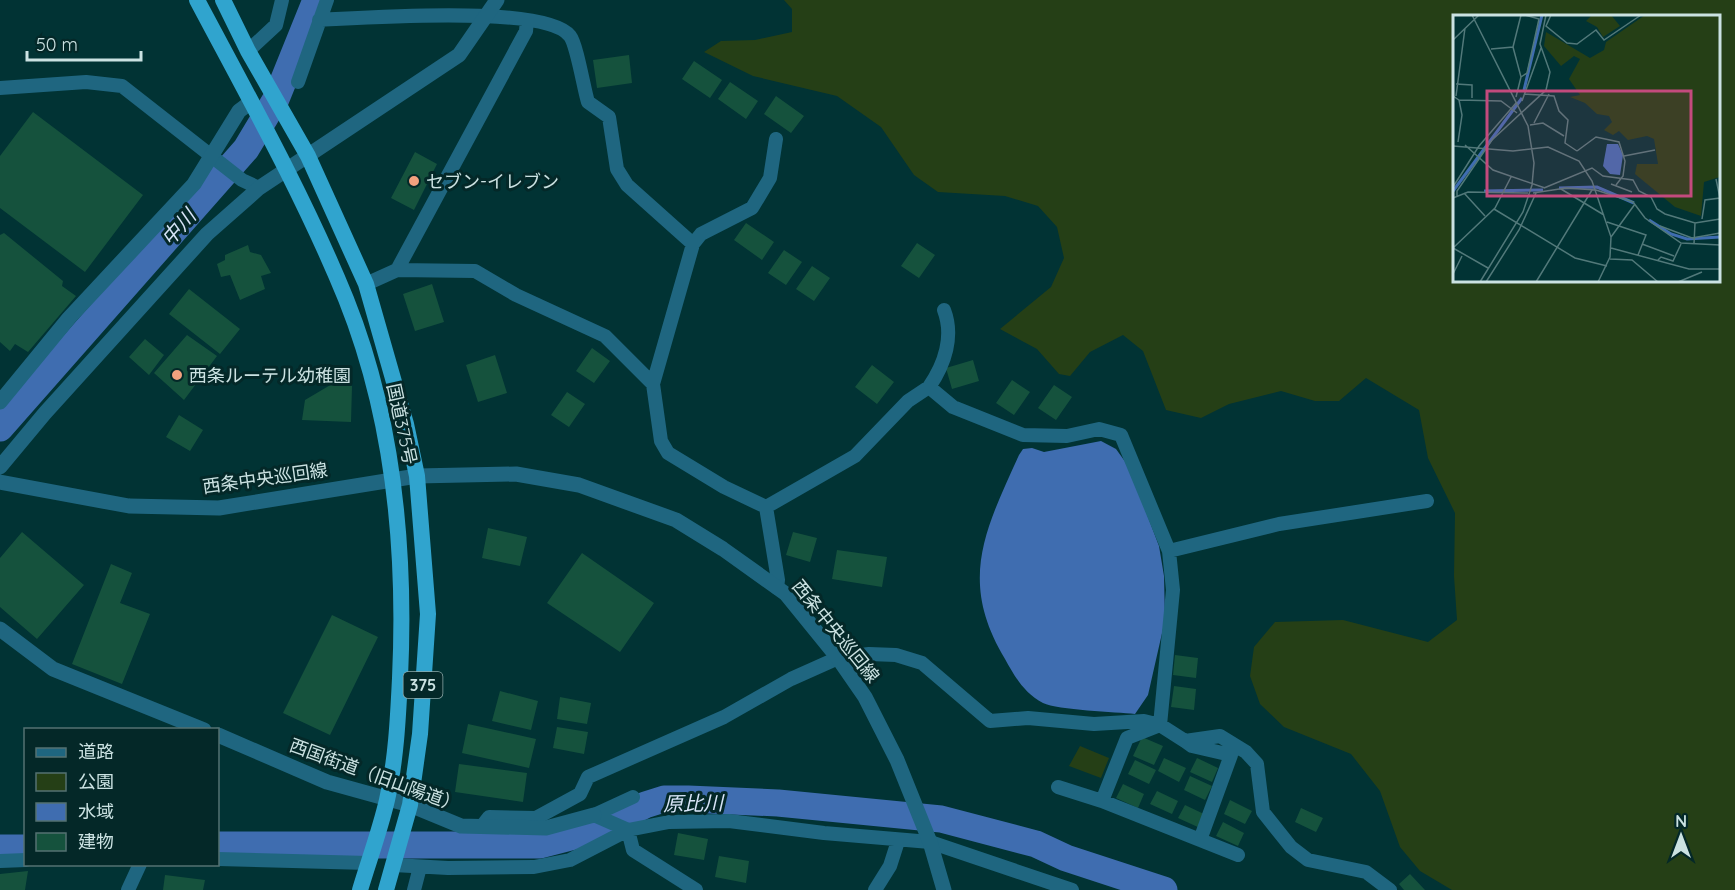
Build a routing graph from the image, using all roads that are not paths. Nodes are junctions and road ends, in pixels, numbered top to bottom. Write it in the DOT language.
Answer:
graph roads {
  1 [pos="197,0"];
  2 [pos="224,0"];
  3 [pos="282,0"];
  4 [pos="327,0"];
  5 [pos="497,0"];
  6 [pos="487,16"];
  7 [pos="319,20"];
  8 [pos="527,20"];
  9 [pos="251,57"];
  10 [pos="298,82"];
  11 [pos="0,88"];
  12 [pos="251,102"];
  13 [pos="776,139"];
  14 [pos="308,156"];
  15 [pos="215,157"];
  16 [pos="287,169"];
  17 [pos="259,188"];
  18 [pos="693,244"];
  19 [pos="397,270"];
  20 [pos="366,284"];
  21 [pos="944,309"];
  22 [pos="653,384"];
  23 [pos="929,387"];
  24 [pos="0,402"];
  25 [pos="0,467"];
  26 [pos="417,476"];
  27 [pos="393,479"];
  28 [pos="0,482"];
  29 [pos="1427,501"];
  30 [pos="766,507"];
  31 [pos="1169,551"];
  32 [pos="777,588"];
  33 [pos="0,628"];
  34 [pos="838,658"];
  35 [pos="1160,725"];
  36 [pos="201,728"];
  37 [pos="219,735"];
  38 [pos="1185,741"];
  39 [pos="1058,787"];
  40 [pos="633,797"];
  41 [pos="387,799"];
  42 [pos="1102,801"];
  43 [pos="410,805"];
  44 [pos="594,815"];
  45 [pos="482,826"];
  46 [pos="628,830"];
  47 [pos="928,837"];
  48 [pos="1200,840"];
  49 [pos="898,841"];
  50 [pos="1238,855"];
  51 [pos="219,859"];
  52 [pos="24,860"];
  53 [pos="0,861"];
  54 [pos="368,863"];
  55 [pos="394,865"];
  56 [pos="139,866"];
  57 [pos="420,867"];
  58 [pos="128,890"];
  59 [pos="360,890"];
  60 [pos="386,890"];
  61 [pos="414,890"];
  62 [pos="696,890"];
  63 [pos="875,890"];
  64 [pos="944,890"];
  65 [pos="1072,890"];
  66 [pos="1389,890"];
  1 -- 12 [label="highway, 国道375号 / 375"];
  2 -- 9 [label="highway, 国道375号 / 375"];
  3 -- 9 [label="street"];
  4 -- 7 [label="street"];
  5 -- 6 [label="street"];
  6 -- 7 [label="street"];
  6 -- 8 [label="street"];
  6 -- 14 [label="street"];
  7 -- 10 [label="street"];
  8 -- 18 [label="street"];
  8 -- 19 [label="street"];
  9 -- 14 [label="highway, 国道375号 / 375"];
  11 -- 15 [label="street"];
  12 -- 15 [label="street"];
  12 -- 16 [label="highway, 国道375号 / 375"];
  13 -- 18 [label="street"];
  14 -- 16 [label="street"];
  14 -- 20 [label="highway, 国道375号 / 375"];
  15 -- 17 [label="street"];
  15 -- 24 [label="street"];
  16 -- 17 [label="street"];
  16 -- 27 [label="highway, 国道375号 / 375"];
  17 -- 25 [label="street"];
  18 -- 22 [label="street"];
  19 -- 20 [label="street"];
  19 -- 22 [label="street"];
  20 -- 26 [label="highway, 国道375号 / 375"];
  21 -- 23 [label="street"];
  22 -- 30 [label="street"];
  23 -- 30 [label="street"];
  23 -- 31 [label="street"];
  26 -- 27 [label="street, 西条中央巡回線"];
  26 -- 32 [label="street, 西条中央巡回線"];
  26 -- 43 [label="highway, 国道375号 / 375"];
  27 -- 28 [label="street, 西条中央巡回線"];
  27 -- 41 [label="highway, 国道375号 / 375"];
  29 -- 31 [label="street"];
  30 -- 32 [label="street"];
  31 -- 35 [label="street"];
  32 -- 34 [label="street, 西条中央巡回線"];
  33 -- 36 [label="street"];
  34 -- 35 [label="street"];
  34 -- 45 [label="street"];
  34 -- 47 [label="street, 西条中央巡回線"];
  35 -- 38 [label="street"];
  35 -- 42 [label="street"];
  37 -- 41 [label="street, 西国街道（旧山陽道）"];
  38 -- 48 [label="street"];
  38 -- 66 [label="street"];
  39 -- 42 [label="street"];
  40 -- 44 [label="street"];
  41 -- 43 [label="street, 西国街道（旧山陽道）"];
  41 -- 54 [label="highway, 国道375号 / 375"];
  42 -- 48 [label="street"];
  43 -- 45 [label="street, 西国街道（旧山陽道）"];
  43 -- 55 [label="highway, 国道375号 / 375"];
  44 -- 45 [label="street, 西国街道（旧山陽道）"];
  44 -- 46 [label="street"];
  46 -- 49 [label="street"];
  46 -- 57 [label="street"];
  46 -- 62 [label="street"];
  47 -- 49 [label="street"];
  47 -- 64 [label="street, 西条中央巡回線"];
  47 -- 65 [label="street"];
  48 -- 50 [label="street"];
  49 -- 63 [label="street"];
  51 -- 54 [label="street"];
  52 -- 53 [label="street"];
  54 -- 59 [label="highway, 国道375号 / 375"];
  55 -- 57 [label="street"];
  55 -- 60 [label="highway, 国道375号 / 375"];
  56 -- 58 [label="street"];
  57 -- 61 [label="street"];
}
